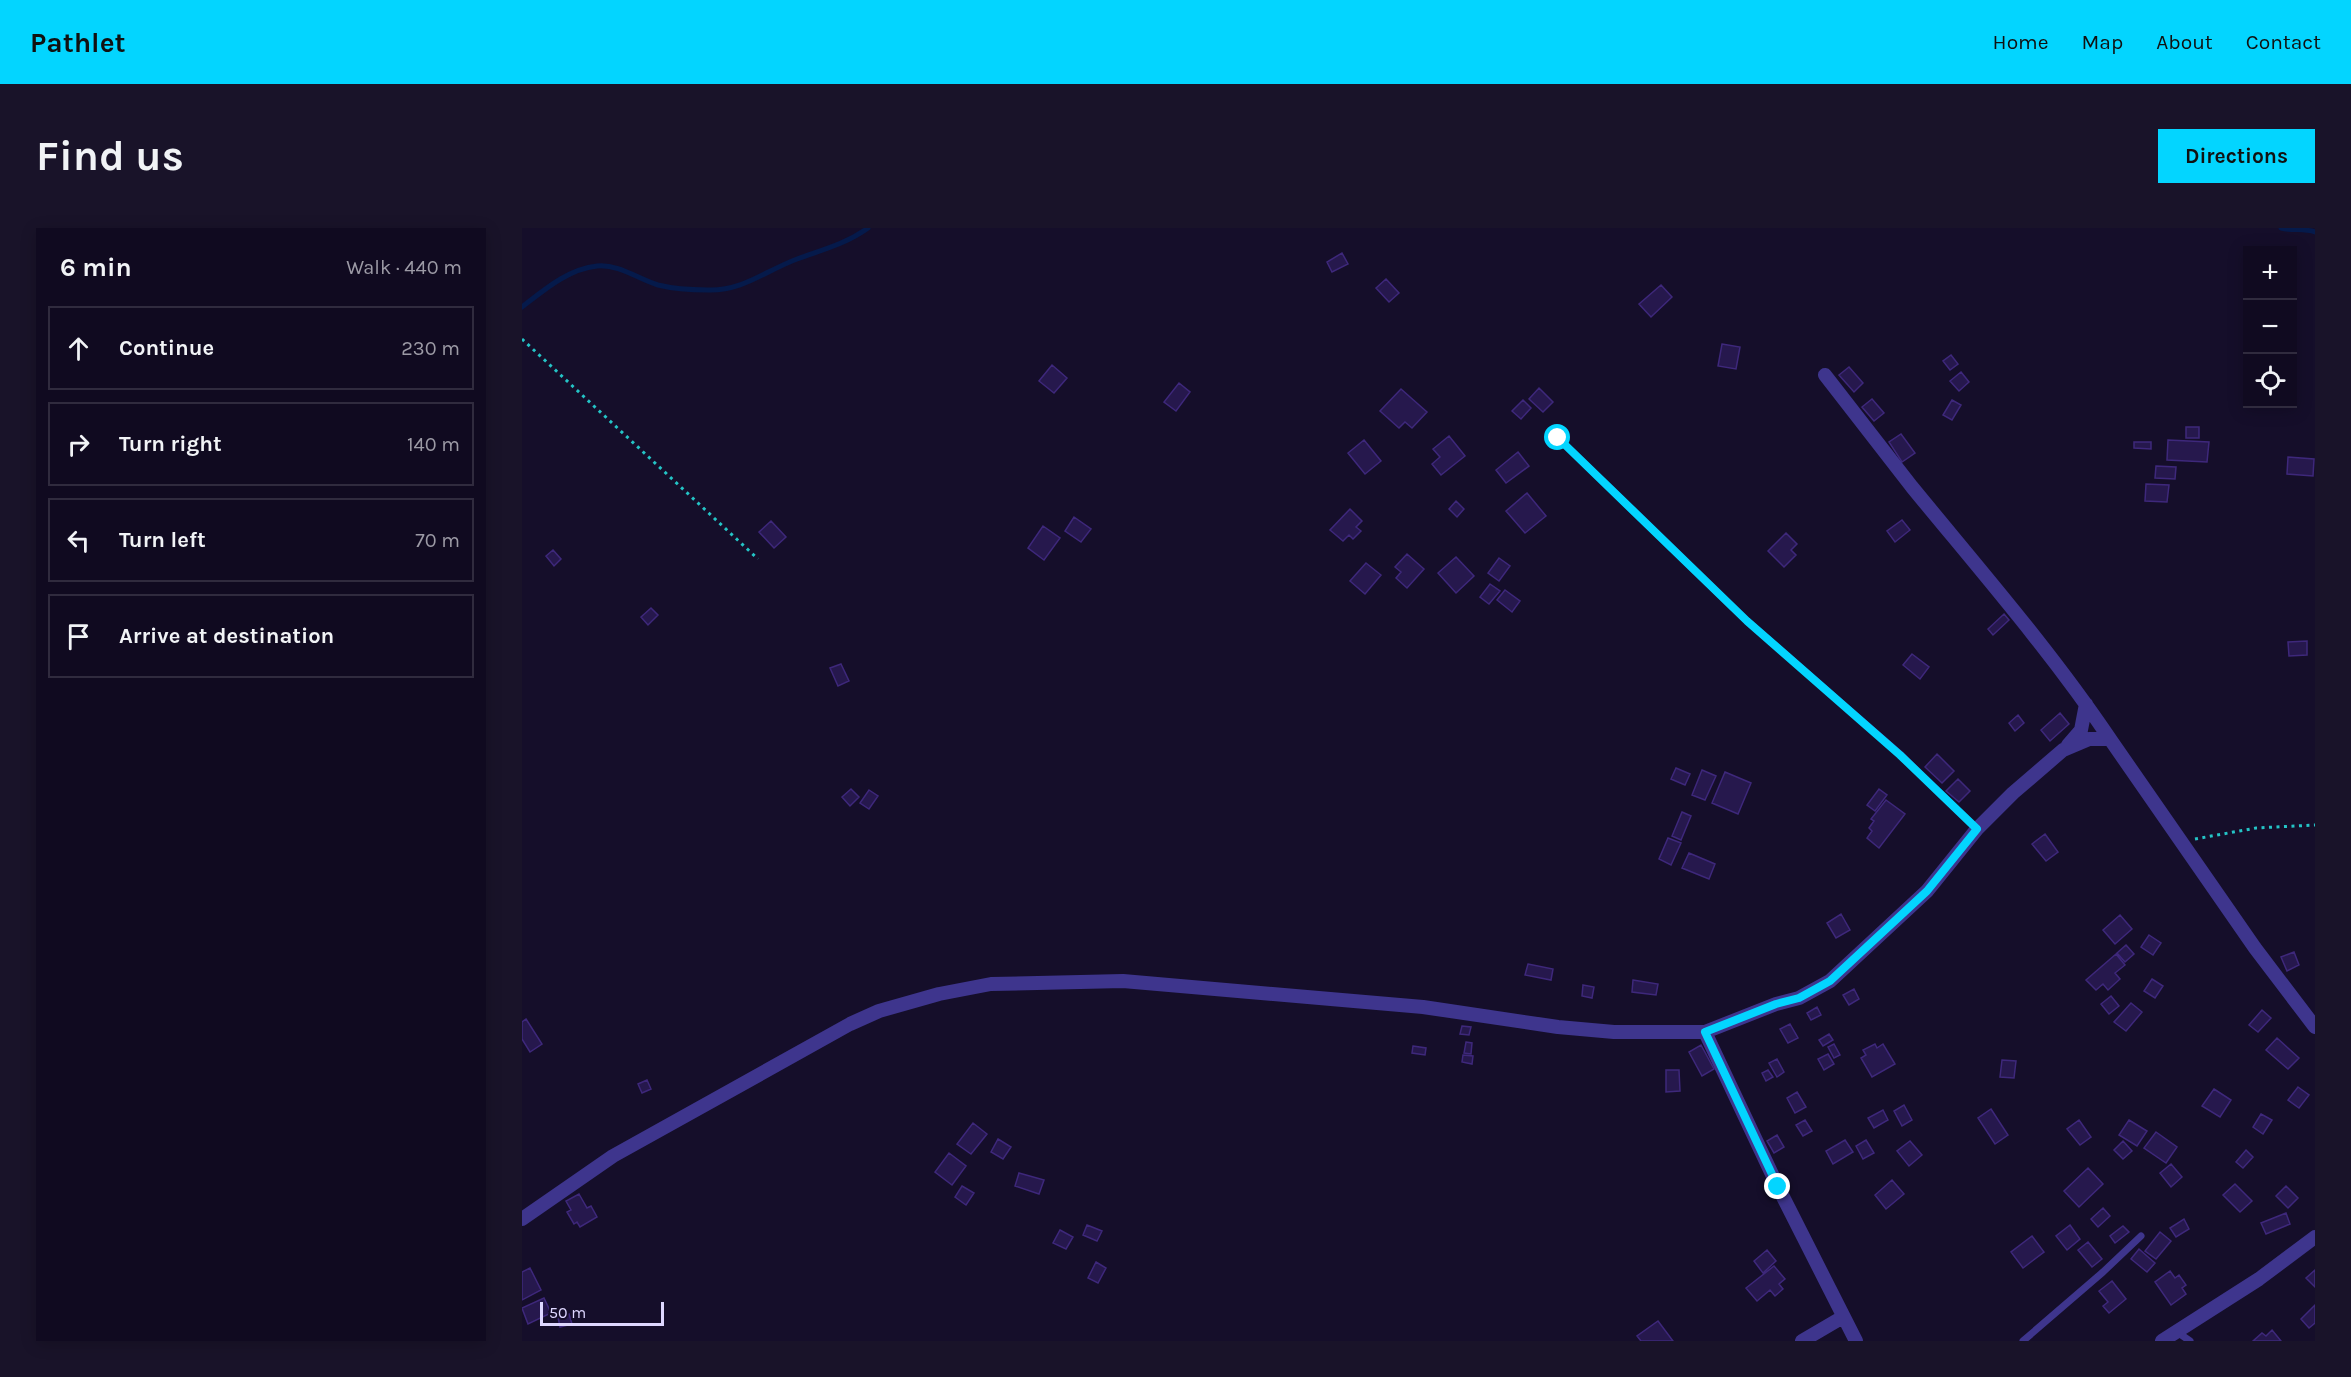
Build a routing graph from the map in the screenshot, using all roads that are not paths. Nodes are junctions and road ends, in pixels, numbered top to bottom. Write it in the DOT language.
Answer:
graph roads {
  1 [pos="1824,375"];
  2 [pos="1558,438"];
  3 [pos="2086,704"];
  4 [pos="2110,739"];
  5 [pos="2063,750"];
  6 [pos="1977,829"];
  7 [pos="2315,1027"];
  8 [pos="1705,1032"];
  9 [pos="522,1220"];
  10 [pos="2141,1236"];
  11 [pos="2315,1237"];
  12 [pos="1843,1317"];
  13 [pos="2176,1332"];
  14 [pos="1802,1341"];
  15 [pos="1856,1341"];
  16 [pos="2023,1341"];
  17 [pos="2163,1341"];
  18 [pos="2190,1341"];
  1 -- 3 [label="street"];
  2 -- 6 [label="lane"];
  3 -- 4 [label="street"];
  3 -- 5 [label="street"];
  4 -- 5 [label="street"];
  4 -- 7 [label="street"];
  5 -- 6 [label="street"];
  6 -- 8 [label="street"];
  8 -- 9 [label="street"];
  8 -- 12 [label="street"];
  10 -- 16 [label="lane"];
  11 -- 13 [label="street"];
  12 -- 14 [label="street"];
  12 -- 15 [label="street"];
  13 -- 17 [label="street"];
  13 -- 18 [label="lane"];
}
